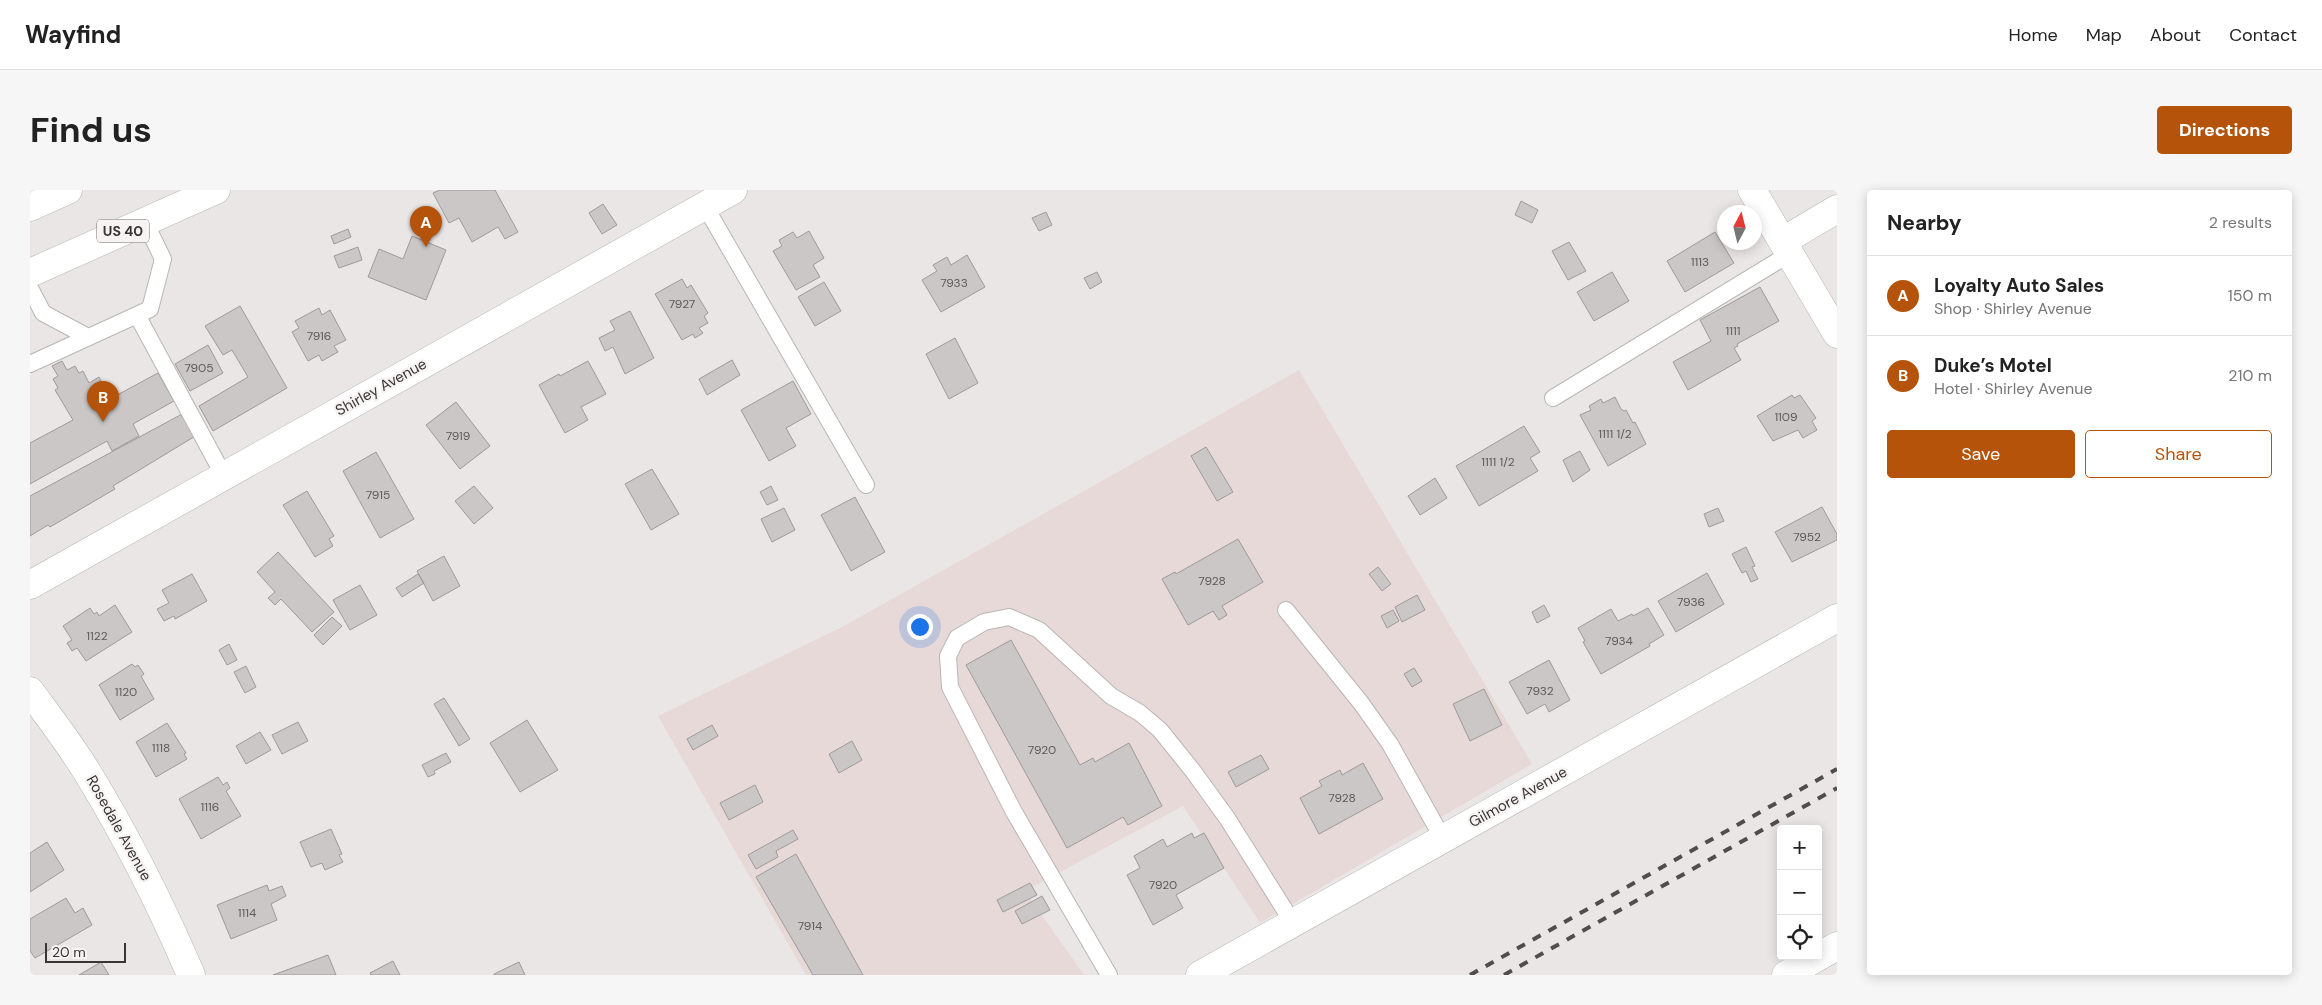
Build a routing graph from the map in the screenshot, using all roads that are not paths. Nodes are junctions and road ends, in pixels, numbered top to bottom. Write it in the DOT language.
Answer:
graph roads {
  1 [pos="68,190"];
  2 [pos="216,190"];
  3 [pos="733,190"];
  4 [pos="1752,190"];
  5 [pos="705,206"];
  6 [pos="30,207"];
  7 [pos="1837,209"];
  8 [pos="145,222"];
  9 [pos="1787,247"];
  10 [pos="30,273"];
  11 [pos="30,288"];
  12 [pos="137,315"];
  13 [pos="1837,334"];
  14 [pos="88,337"];
  15 [pos="30,364"];
  16 [pos="1553,398"];
  17 [pos="224,476"];
  18 [pos="866,485"];
  19 [pos="30,585"];
  20 [pos="1286,610"];
  21 [pos="1837,618"];
  22 [pos="30,691"];
  23 [pos="1443,839"];
  24 [pos="1293,923"];
  25 [pos="1837,946"];
  26 [pos="191,975"];
  27 [pos="1110,975"];
  28 [pos="1200,975"];
  29 [pos="1786,975"];
  1 -- 6 [label="main road"];
  2 -- 8 [label="main road, US 40"];
  3 -- 5 [label="main road, Shirley Avenue"];
  4 -- 9 [label="main road"];
  5 -- 17 [label="main road, Shirley Avenue"];
  5 -- 18 [label="lane"];
  7 -- 9 [label="main road"];
  8 -- 10 [label="main road, US 40"];
  8 -- 12 [label="lane"];
  9 -- 13 [label="main road"];
  9 -- 16 [label="lane"];
  11 -- 14 [label="lane"];
  12 -- 14 [label="lane"];
  12 -- 17 [label="lane"];
  14 -- 15 [label="lane"];
  17 -- 19 [label="main road, Shirley Avenue"];
  20 -- 23 [label="lane"];
  21 -- 23 [label="main road, Gilmore Avenue"];
  22 -- 26 [label="main road, Rosedale Avenue"];
  23 -- 24 [label="main road, Gilmore Avenue"];
  24 -- 27 [label="lane"];
  24 -- 28 [label="main road, Gilmore Avenue"];
  25 -- 29 [label="main road"];
}
